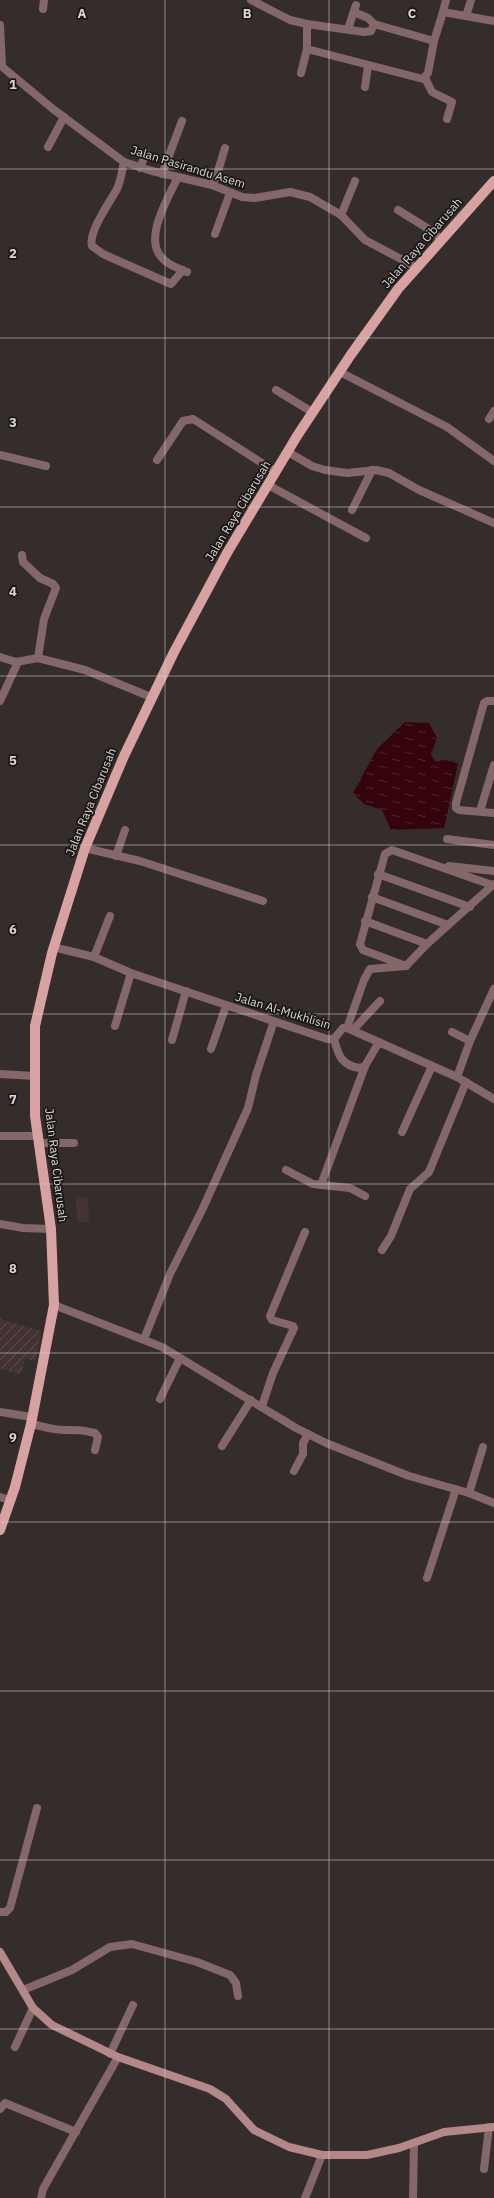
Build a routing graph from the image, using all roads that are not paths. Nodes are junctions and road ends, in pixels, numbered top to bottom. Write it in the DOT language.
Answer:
graph roads {
  1 [pos="251,0"];
  2 [pos="446,0"];
  3 [pos="471,0"];
  4 [pos="443,12"];
  5 [pos="466,16"];
  6 [pos="494,21"];
  7 [pos="307,24"];
  8 [pos="374,24"];
  9 [pos="0,25"];
  10 [pos="348,29"];
  11 [pos="434,41"];
  12 [pos="308,49"];
  13 [pos="1,66"];
  14 [pos="368,66"];
  15 [pos="301,73"];
  16 [pos="424,78"];
  17 [pos="365,87"];
  18 [pos="64,117"];
  19 [pos="447,119"];
  20 [pos="182,122"];
  21 [pos="48,147"];
  22 [pos="225,148"];
  23 [pos="146,153"];
  24 [pos="124,162"];
  25 [pos="140,168"];
  26 [pos="162,174"];
  27 [pos="178,177"];
  28 [pos="355,181"];
  29 [pos="494,181"];
  30 [pos="212,185"];
  31 [pos="230,193"];
  32 [pos="398,210"];
  33 [pos="341,215"];
  34 [pos="215,234"];
  35 [pos="441,239"];
  36 [pos="416,267"];
  37 [pos="340,372"];
  38 [pos="276,390"];
  39 [pos="494,411"];
  40 [pos="312,412"];
  41 [pos="489,419"];
  42 [pos="288,452"];
  43 [pos="0,455"];
  44 [pos="157,460"];
  45 [pos="494,461"];
  46 [pos="46,466"];
  47 [pos="372,470"];
  48 [pos="276,472"];
  49 [pos="268,485"];
  50 [pos="352,510"];
  51 [pos="494,523"];
  52 [pos="366,538"];
  53 [pos="22,555"];
  54 [pos="0,656"];
  55 [pos="38,658"];
  56 [pos="18,662"];
  57 [pos="151,697"];
  58 [pos="0,701"];
  59 [pos="494,701"];
  60 [pos="494,765"];
  61 [pos="480,811"];
  62 [pos="494,813"];
  63 [pos="125,830"];
  64 [pos="447,840"];
  65 [pos="494,845"];
  66 [pos="85,848"];
  67 [pos="116,856"];
  68 [pos="438,865"];
  69 [pos="494,871"];
  70 [pos="378,874"];
  71 [pos="493,885"];
  72 [pos="372,897"];
  73 [pos="263,900"];
  74 [pos="470,907"];
  75 [pos="110,916"];
  76 [pos="365,922"];
  77 [pos="448,925"];
  78 [pos="427,944"];
  79 [pos="54,947"];
  80 [pos="94,957"];
  81 [pos="406,966"];
  82 [pos="132,973"];
  83 [pos="494,989"];
  84 [pos="186,992"];
  85 [pos="380,1001"];
  86 [pos="226,1006"];
  87 [pos="274,1021"];
  88 [pos="116,1026"];
  89 [pos="350,1029"];
  90 [pos="452,1032"];
  91 [pos="334,1039"];
  92 [pos="172,1040"];
  93 [pos="470,1041"];
  94 [pos="379,1042"];
  95 [pos="211,1049"];
  96 [pos="365,1066"];
  97 [pos="432,1066"];
  98 [pos="0,1074"];
  99 [pos="34,1076"];
  100 [pos="457,1077"];
  101 [pos="466,1082"];
  102 [pos="494,1100"];
  103 [pos="402,1132"];
  104 [pos="0,1136"];
  105 [pos="39,1140"];
  106 [pos="74,1143"];
  107 [pos="286,1170"];
  108 [pos="321,1185"];
  109 [pos="365,1196"];
  110 [pos="0,1224"];
  111 [pos="51,1229"];
  112 [pos="305,1232"];
  113 [pos="382,1250"];
  114 [pos="54,1305"];
  115 [pos="144,1339"];
  116 [pos="180,1358"];
  117 [pos="160,1399"];
  118 [pos="251,1400"];
  119 [pos="262,1406"];
  120 [pos="0,1412"];
  121 [pos="32,1421"];
  122 [pos="308,1434"];
  123 [pos="222,1446"];
  124 [pos="483,1447"];
  125 [pos="95,1450"];
  126 [pos="294,1471"];
  127 [pos="456,1489"];
  128 [pos="469,1493"];
  129 [pos="0,1497"];
  130 [pos="10,1500"];
  131 [pos="494,1503"];
  132 [pos="0,1530"];
  133 [pos="427,1578"];
  134 [pos="37,1808"];
  135 [pos="0,1912"];
  136 [pos="0,1952"];
  137 [pos="23,1990"];
  138 [pos="238,1996"];
  139 [pos="133,2005"];
  140 [pos="33,2008"];
  141 [pos="15,2047"];
  142 [pos="114,2056"];
  143 [pos="0,2109"];
  144 [pos="492,2127"];
  145 [pos="76,2132"];
  146 [pos="414,2143"];
  147 [pos="322,2155"];
  148 [pos="484,2169"];
  149 [pos="41,2198"];
  150 [pos="305,2198"];
  151 [pos="413,2198"];
  1 -- 7 [label="street"];
  2 -- 4 [label="street"];
  3 -- 5 [label="street"];
  4 -- 5 [label="street"];
  4 -- 11 [label="street"];
  5 -- 6 [label="street"];
  7 -- 10 [label="street"];
  7 -- 12 [label="street"];
  8 -- 10 [label="street"];
  8 -- 10 [label="street"];
  8 -- 11 [label="street"];
  9 -- 13 [label="street, Jalan Pasirandu Asem"];
  11 -- 16 [label="street"];
  12 -- 14 [label="street"];
  12 -- 15 [label="street"];
  13 -- 18 [label="street, Jalan Pasirandu Asem"];
  14 -- 16 [label="street"];
  14 -- 17 [label="street"];
  16 -- 19 [label="street"];
  18 -- 21 [label="street"];
  18 -- 24 [label="street, Jalan Pasirandu Asem"];
  20 -- 26 [label="street"];
  22 -- 30 [label="street"];
  23 -- 25 [label="street"];
  24 -- 25 [label="street, Jalan Pasirandu Asem"];
  24 -- 27 [label="street"];
  25 -- 26 [label="street, Jalan Pasirandu Asem"];
  26 -- 27 [label="street, Jalan Pasirandu Asem"];
  27 -- 30 [label="street, Jalan Pasirandu Asem"];
  28 -- 33 [label="street"];
  29 -- 35 [label="main road, Jalan Raya Cibarusah"];
  30 -- 31 [label="street, Jalan Pasirandu Asem"];
  31 -- 33 [label="street, Jalan Pasirandu Asem"];
  31 -- 34 [label="street"];
  32 -- 35 [label="street"];
  33 -- 36 [label="street, Jalan Pasirandu Asem"];
  35 -- 36 [label="main road, Jalan Raya Cibarusah"];
  36 -- 37 [label="main road, Jalan Raya Cibarusah"];
  37 -- 40 [label="main road, Jalan Raya Cibarusah"];
  37 -- 45 [label="street"];
  38 -- 40 [label="street"];
  39 -- 41 [label="street"];
  40 -- 42 [label="main road, Jalan Raya Cibarusah"];
  42 -- 47 [label="street"];
  42 -- 48 [label="main road, Jalan Raya Cibarusah"];
  43 -- 46 [label="street"];
  44 -- 48 [label="street"];
  47 -- 50 [label="street"];
  47 -- 51 [label="street"];
  48 -- 49 [label="main road, Jalan Raya Cibarusah"];
  49 -- 52 [label="street"];
  49 -- 57 [label="main road, Jalan Raya Cibarusah"];
  53 -- 55 [label="street"];
  54 -- 56 [label="street"];
  55 -- 56 [label="street"];
  55 -- 57 [label="street"];
  56 -- 58 [label="street"];
  57 -- 66 [label="main road, Jalan Raya Cibarusah"];
  59 -- 61 [label="street"];
  60 -- 61 [label="street"];
  61 -- 62 [label="street"];
  63 -- 67 [label="street"];
  64 -- 65 [label="street"];
  66 -- 67 [label="street"];
  66 -- 79 [label="main road, Jalan Raya Cibarusah"];
  67 -- 73 [label="street"];
  68 -- 69 [label="street"];
  68 -- 70 [label="street"];
  68 -- 71 [label="street"];
  70 -- 72 [label="street"];
  70 -- 74 [label="street"];
  71 -- 74 [label="street"];
  72 -- 76 [label="street"];
  72 -- 77 [label="street"];
  74 -- 77 [label="street"];
  75 -- 80 [label="street"];
  76 -- 78 [label="street"];
  76 -- 81 [label="street"];
  77 -- 78 [label="street"];
  78 -- 81 [label="street"];
  79 -- 80 [label="street, Jalan Al-Mukhlisin"];
  79 -- 99 [label="main road, Jalan Raya Cibarusah"];
  80 -- 82 [label="street, Jalan Al-Mukhlisin"];
  81 -- 89 [label="street"];
  82 -- 84 [label="street, Jalan Al-Mukhlisin"];
  82 -- 88 [label="street"];
  83 -- 93 [label="street"];
  84 -- 86 [label="street, Jalan Al-Mukhlisin"];
  84 -- 92 [label="street"];
  85 -- 89 [label="street, Jalan Al-Mukhlisin"];
  86 -- 87 [label="street, Jalan Al-Mukhlisin"];
  86 -- 95 [label="street"];
  87 -- 91 [label="street, Jalan Al-Mukhlisin"];
  87 -- 115 [label="street"];
  89 -- 91 [label="street, Jalan Al-Mukhlisin"];
  89 -- 94 [label="street"];
  90 -- 93 [label="street"];
  91 -- 96 [label="street"];
  93 -- 100 [label="street"];
  94 -- 96 [label="street"];
  94 -- 97 [label="street"];
  96 -- 108 [label="street"];
  97 -- 100 [label="street"];
  97 -- 103 [label="street"];
  98 -- 99 [label="street"];
  99 -- 105 [label="main road, Jalan Raya Cibarusah"];
  100 -- 101 [label="street"];
  101 -- 102 [label="street"];
  101 -- 113 [label="street"];
  104 -- 105 [label="street"];
  105 -- 106 [label="street"];
  105 -- 111 [label="main road, Jalan Raya Cibarusah"];
  107 -- 108 [label="street"];
  108 -- 109 [label="street"];
  110 -- 111 [label="street"];
  111 -- 114 [label="main road, Jalan Raya Cibarusah"];
  112 -- 119 [label="street"];
  114 -- 115 [label="street"];
  114 -- 121 [label="main road, Jalan Raya Cibarusah"];
  115 -- 116 [label="street"];
  116 -- 117 [label="street"];
  116 -- 118 [label="street"];
  118 -- 119 [label="street"];
  118 -- 123 [label="street"];
  119 -- 122 [label="street"];
  120 -- 121 [label="street"];
  121 -- 125 [label="street"];
  121 -- 130 [label="main road, Jalan Raya Cibarusah"];
  122 -- 126 [label="street"];
  122 -- 127 [label="street"];
  124 -- 128 [label="street"];
  127 -- 128 [label="street"];
  127 -- 133 [label="street"];
  128 -- 131 [label="street"];
  129 -- 130 [label="street"];
  130 -- 132 [label="main road, Jalan Raya Cibarusah"];
  134 -- 135 [label="street"];
  136 -- 137 [label="street"];
  137 -- 138 [label="street"];
  137 -- 140 [label="street"];
  139 -- 142 [label="street"];
  140 -- 141 [label="street"];
  140 -- 142 [label="street"];
  142 -- 145 [label="street"];
  142 -- 147 [label="street"];
  143 -- 145 [label="street"];
  144 -- 146 [label="street"];
  144 -- 148 [label="street"];
  145 -- 149 [label="street"];
  146 -- 147 [label="street"];
  146 -- 151 [label="street"];
  147 -- 150 [label="street"];
}
